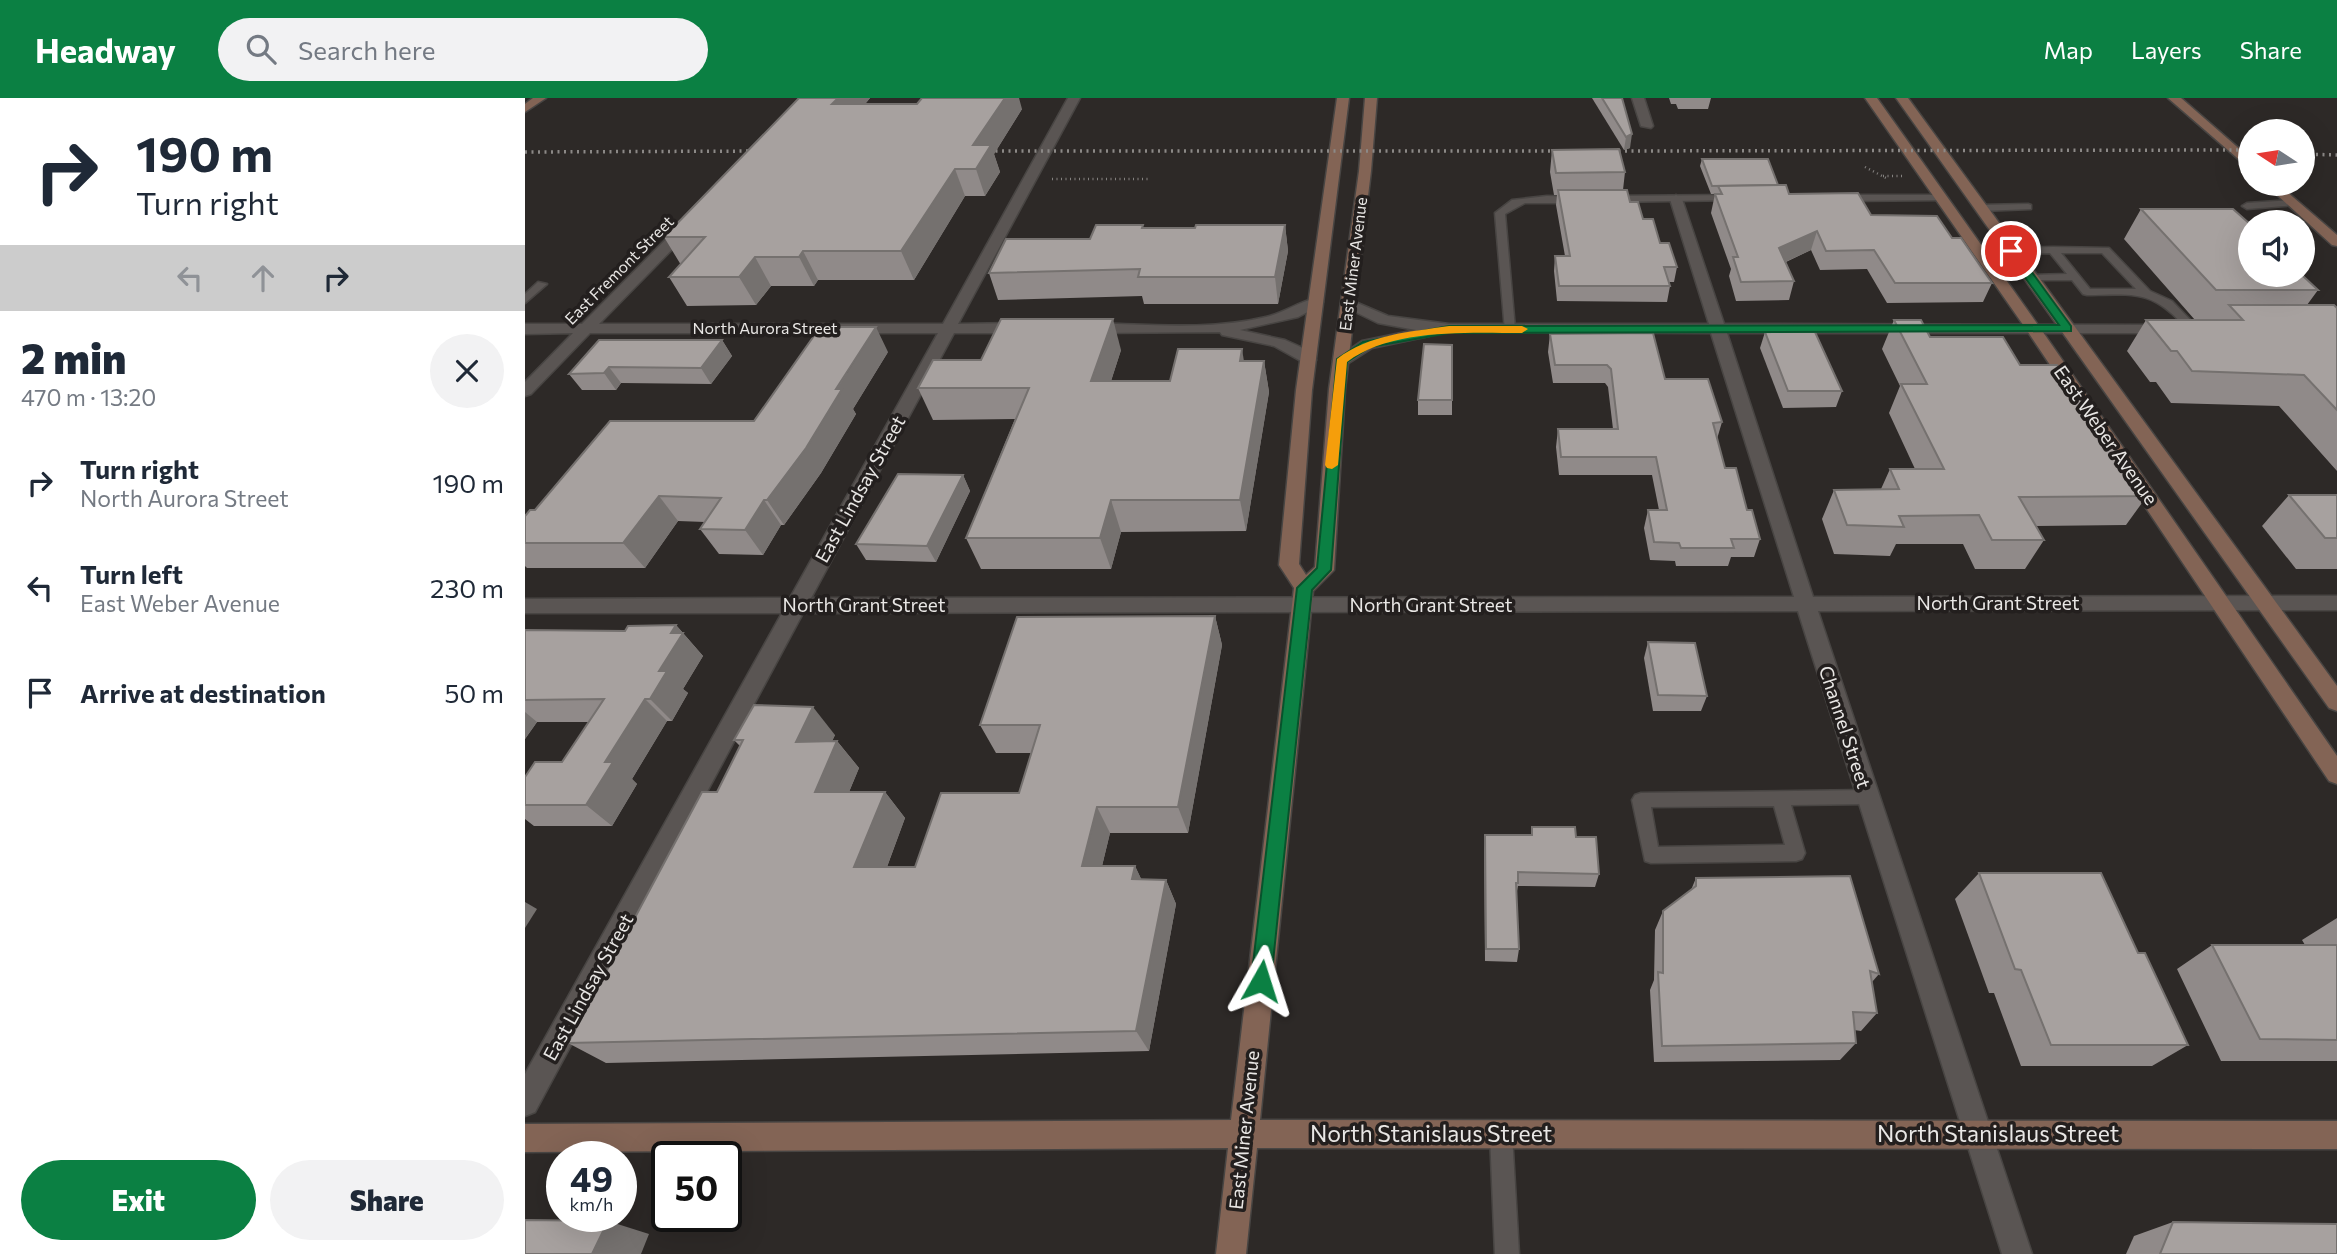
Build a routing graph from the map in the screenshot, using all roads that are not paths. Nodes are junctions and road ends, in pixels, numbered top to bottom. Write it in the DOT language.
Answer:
graph roads {
  1 [pos="540,98"];
  2 [pos="1074,98"];
  3 [pos="1343,98"];
  4 [pos="1371,98"];
  5 [pos="1639,98"];
  6 [pos="1871,98"];
  7 [pos="1902,98"];
  8 [pos="2174,98"];
  9 [pos="525,110"];
  10 [pos="1647,126"];
  11 [pos="2238,155"];
  12 [pos="2285,196"];
  13 [pos="1754,198"];
  14 [pos="1836,198"];
  15 [pos="1941,198"];
  16 [pos="1676,199"];
  17 [pos="2293,203"];
  18 [pos="2247,206"];
  19 [pos="2028,207"];
  20 [pos="1981,208"];
  21 [pos="701,211"];
  22 [pos="2337,242"];
  23 [pos="2053,250"];
  24 [pos="2011,251"];
  25 [pos="2075,277"];
  26 [pos="2031,278"];
  27 [pos="542,284"];
  28 [pos="2145,292"];
  29 [pos="525,300"];
  30 [pos="1316,302"];
  31 [pos="1348,303"];
  32 [pos="948,327"];
  33 [pos="525,328"];
  34 [pos="586,328"];
  35 [pos="1042,328"];
  36 [pos="1068,328"];
  37 [pos="2033,328"];
  38 [pos="2067,328"];
  39 [pos="2198,328"];
  40 [pos="1215,329"];
  41 [pos="1449,329"];
  42 [pos="1509,329"];
  43 [pos="1716,329"];
  44 [pos="1308,360"];
  45 [pos="1341,361"];
  46 [pos="525,391"];
  47 [pos="1303,597"];
  48 [pos="2222,603"];
  49 [pos="2267,603"];
  50 [pos="2337,603"];
  51 [pos="1806,604"];
  52 [pos="797,605"];
  53 [pos="525,606"];
  54 [pos="2337,702"];
  55 [pos="2337,774"];
  56 [pos="1868,797"];
  57 [pos="1781,799"];
  58 [pos="525,1102"];
  59 [pos="1244,1134"];
  60 [pos="1501,1134"];
  61 [pos="1976,1134"];
  62 [pos="2337,1135"];
  63 [pos="525,1138"];
  64 [pos="1231,1254"];
  65 [pos="1507,1254"];
  66 [pos="2017,1254"];
  1 -- 9 [label="street"];
  2 -- 32 [label="street, East Lindsay Street"];
  3 -- 30 [label="street, East Miner Avenue"];
  4 -- 31 [label="street, East Miner Avenue"];
  5 -- 10 [label="street"];
  6 -- 15 [label="street, East Weber Avenue"];
  7 -- 20 [label="street, East Weber Avenue"];
  8 -- 11 [label="street"];
  12 -- 17 [label="street"];
  13 -- 16 [label="lane"];
  14 -- 15 [label="lane"];
  15 -- 37 [label="street, East Weber Avenue"];
  16 -- 42 [label="lane"];
  16 -- 43 [label="street, Channel Street"];
  17 -- 18 [label="lane"];
  17 -- 22 [label="street"];
  19 -- 20 [label="lane"];
  20 -- 24 [label="street, East Weber Avenue"];
  21 -- 34 [label="street, East Fremont Street"];
  23 -- 24 [label="lane"];
  23 -- 25 [label="lane"];
  23 -- 28 [label="lane"];
  24 -- 26 [label="street, East Weber Avenue"];
  25 -- 26 [label="lane"];
  25 -- 28 [label="lane"];
  26 -- 38 [label="street, East Weber Avenue"];
  27 -- 29 [label="lane"];
  28 -- 39 [label="lane"];
  30 -- 40 [label="street"];
  30 -- 44 [label="street, East Miner Avenue"];
  31 -- 41 [label="street"];
  31 -- 45 [label="street, East Miner Avenue"];
  32 -- 34 [label="street, North Aurora Street"];
  32 -- 35 [label="street, North Aurora Street"];
  32 -- 52 [label="street, East Lindsay Street"];
  33 -- 34 [label="street, North Aurora Street"];
  34 -- 46 [label="street, East Fremont Street"];
  36 -- 40 [label="street"];
  37 -- 38 [label="street"];
  37 -- 43 [label="street"];
  37 -- 48 [label="street, East Weber Avenue"];
  38 -- 39 [label="street"];
  38 -- 49 [label="street, East Weber Avenue"];
  40 -- 44 [label="street"];
  41 -- 42 [label="street"];
  41 -- 45 [label="street"];
  42 -- 43 [label="street"];
  43 -- 51 [label="street, Channel Street"];
  44 -- 47 [label="street, East Miner Avenue"];
  45 -- 47 [label="street, East Miner Avenue"];
  47 -- 51 [label="street, North Grant Street"];
  47 -- 52 [label="street, North Grant Street"];
  47 -- 59 [label="street, East Miner Avenue"];
  48 -- 49 [label="street, North Grant Street"];
  48 -- 51 [label="street, North Grant Street"];
  48 -- 55 [label="street, East Weber Avenue"];
  49 -- 50 [label="street, North Grant Street"];
  49 -- 54 [label="street, East Weber Avenue"];
  51 -- 56 [label="street, Channel Street"];
  52 -- 53 [label="street, North Grant Street"];
  52 -- 58 [label="street, East Lindsay Street"];
  56 -- 57 [label="lane"];
  56 -- 61 [label="street, Channel Street"];
  57 -- 57 [label="lane"];
  59 -- 60 [label="street, North Stanislaus Street"];
  59 -- 63 [label="street, North Stanislaus Street"];
  59 -- 64 [label="street, East Miner Avenue"];
  60 -- 61 [label="street, North Stanislaus Street"];
  60 -- 65 [label="lane"];
  61 -- 62 [label="street, North Stanislaus Street"];
  61 -- 66 [label="street, Channel Street"];
}
